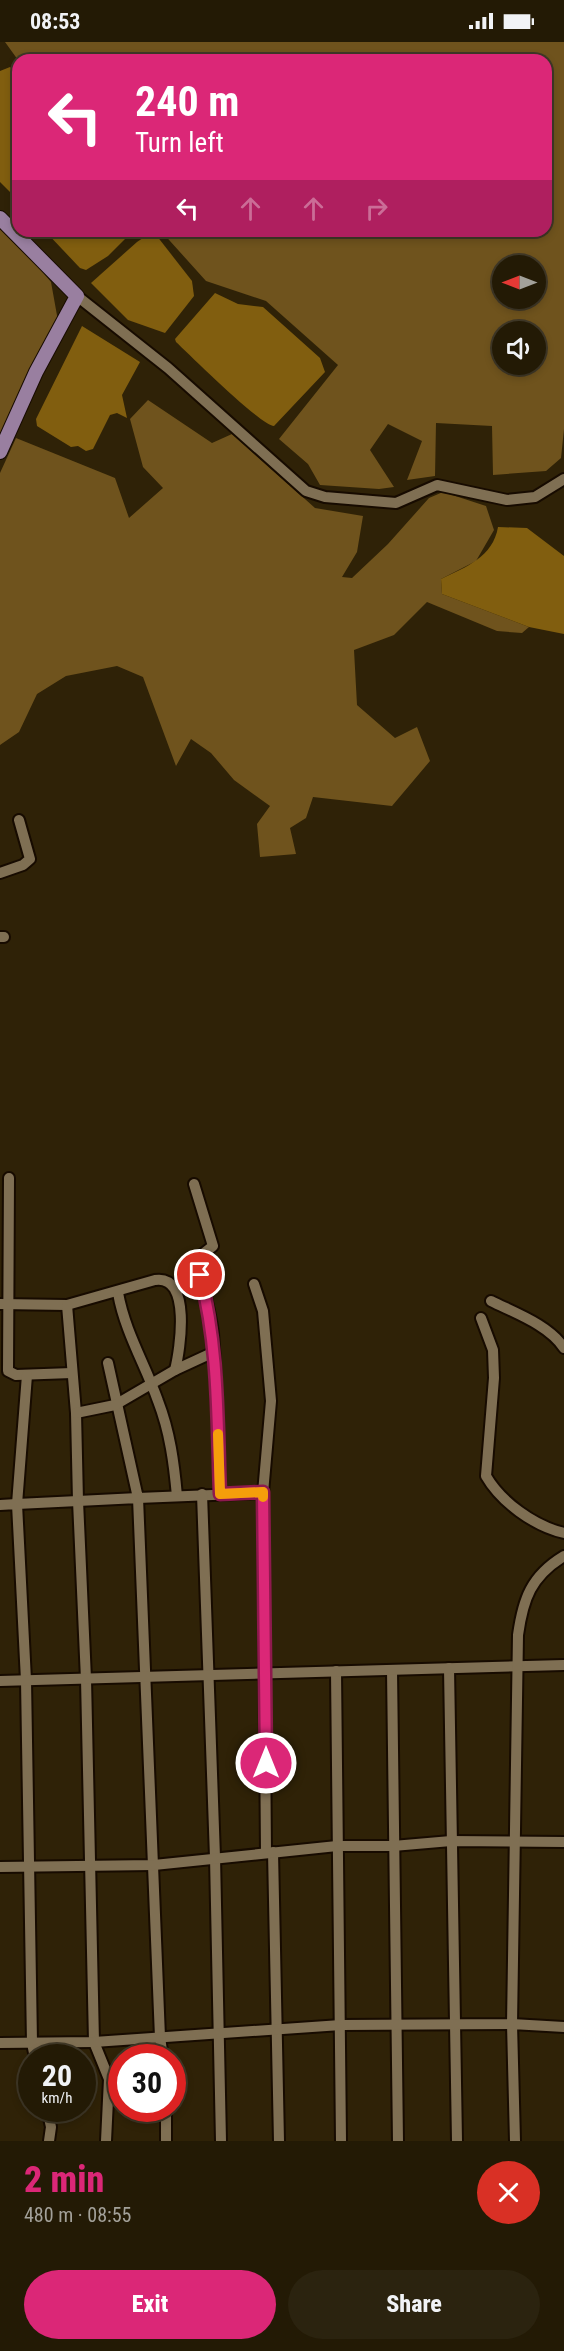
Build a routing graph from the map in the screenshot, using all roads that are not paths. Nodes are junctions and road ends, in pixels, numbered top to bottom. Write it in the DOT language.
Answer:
graph roads {
  1 [pos="0,218"];
  2 [pos="12,230"];
  3 [pos="19,237"];
  4 [pos="77,296"];
  5 [pos="0,452"];
  6 [pos="564,479"];
  7 [pos="19,820"];
  8 [pos="0,873"];
  9 [pos="9,1178"];
  10 [pos="194,1184"];
  11 [pos="254,1284"];
  12 [pos="118,1293"];
  13 [pos="491,1301"];
  14 [pos="4,1304"];
  15 [pos="67,1305"];
  16 [pos="481,1318"];
  17 [pos="564,1348"];
  18 [pos="214,1352"];
  19 [pos="3,1363"];
  20 [pos="108,1363"];
  21 [pos="175,1370"];
  22 [pos="72,1373"];
  23 [pos="27,1375"];
  24 [pos="152,1384"];
  25 [pos="115,1405"];
  26 [pos="76,1413"];
  27 [pos="263,1492"];
  28 [pos="202,1494"];
  29 [pos="220,1494"];
  30 [pos="177,1496"];
  31 [pos="138,1498"];
  32 [pos="78,1501"];
  33 [pos="17,1504"];
  34 [pos="0,1505"];
  35 [pos="564,1533"];
  36 [pos="564,1556"];
  37 [pos="564,1665"];
  38 [pos="518,1666"];
  39 [pos="449,1668"];
  40 [pos="392,1670"];
  41 [pos="336,1671"];
  42 [pos="265,1673"];
  43 [pos="207,1675"];
  44 [pos="146,1677"];
  45 [pos="86,1679"];
  46 [pos="26,1680"];
  47 [pos="0,1681"];
  48 [pos="451,1841"];
  49 [pos="515,1841"];
  50 [pos="564,1842"];
  51 [pos="337,1846"];
  52 [pos="393,1846"];
  53 [pos="269,1852"];
  54 [pos="215,1857"];
  55 [pos="154,1865"];
  56 [pos="90,1866"];
  57 [pos="0,1867"];
  58 [pos="30,1868"];
  59 [pos="398,2023"];
  60 [pos="454,2024"];
  61 [pos="512,2024"];
  62 [pos="341,2025"];
  63 [pos="564,2027"];
  64 [pos="276,2030"];
  65 [pos="218,2032"];
  66 [pos="160,2037"];
  67 [pos="94,2042"];
  68 [pos="0,2043"];
  69 [pos="32,2043"];
  70 [pos="161,2044"];
  71 [pos="50,2122"];
  72 [pos="166,2122"];
  73 [pos="50,2141"];
  74 [pos="106,2141"];
  75 [pos="166,2141"];
  76 [pos="221,2141"];
  77 [pos="279,2141"];
  78 [pos="341,2141"];
  79 [pos="398,2141"];
  80 [pos="457,2141"];
  81 [pos="515,2141"];
  1 -- 2 [label="main road"];
  3 -- 4 [label="main road"];
  4 -- 5 [label="main road"];
  4 -- 6 [label="street"];
  7 -- 8 [label="street"];
  9 -- 14 [label="street"];
  10 -- 18 [label="street"];
  11 -- 27 [label="street"];
  12 -- 15 [label="street"];
  12 -- 21 [label="street"];
  12 -- 24 [label="street"];
  13 -- 17 [label="street"];
  14 -- 15 [label="street"];
  14 -- 19 [label="street"];
  15 -- 22 [label="street"];
  16 -- 35 [label="street"];
  18 -- 21 [label="street"];
  18 -- 29 [label="street"];
  19 -- 23 [label="street"];
  20 -- 25 [label="street"];
  21 -- 24 [label="street"];
  22 -- 23 [label="street"];
  22 -- 26 [label="street"];
  23 -- 33 [label="street"];
  24 -- 25 [label="street"];
  24 -- 30 [label="street"];
  25 -- 26 [label="street"];
  25 -- 31 [label="street"];
  26 -- 32 [label="street"];
  27 -- 29 [label="street"];
  27 -- 42 [label="street"];
  28 -- 29 [label="street"];
  28 -- 30 [label="street"];
  28 -- 43 [label="street"];
  30 -- 31 [label="street"];
  31 -- 32 [label="street"];
  31 -- 44 [label="street"];
  32 -- 33 [label="street"];
  32 -- 45 [label="street"];
  33 -- 34 [label="street"];
  33 -- 46 [label="street"];
  36 -- 38 [label="street"];
  37 -- 38 [label="street"];
  38 -- 39 [label="street"];
  38 -- 49 [label="street"];
  39 -- 40 [label="street"];
  39 -- 48 [label="street"];
  40 -- 41 [label="street"];
  40 -- 52 [label="street"];
  41 -- 42 [label="street"];
  41 -- 51 [label="street"];
  42 -- 43 [label="street"];
  42 -- 53 [label="street"];
  43 -- 44 [label="street"];
  43 -- 54 [label="street"];
  44 -- 45 [label="street"];
  44 -- 55 [label="street"];
  45 -- 46 [label="street"];
  45 -- 56 [label="street"];
  46 -- 47 [label="street"];
  46 -- 58 [label="street"];
  48 -- 49 [label="street"];
  48 -- 52 [label="street"];
  48 -- 60 [label="street"];
  49 -- 50 [label="street"];
  49 -- 61 [label="street"];
  51 -- 52 [label="street"];
  51 -- 53 [label="street"];
  51 -- 62 [label="street"];
  52 -- 59 [label="street"];
  53 -- 54 [label="street"];
  53 -- 64 [label="street"];
  54 -- 55 [label="street"];
  54 -- 65 [label="street"];
  55 -- 56 [label="street"];
  55 -- 66 [label="street"];
  56 -- 58 [label="street"];
  56 -- 67 [label="street"];
  57 -- 58 [label="street"];
  58 -- 69 [label="street"];
  59 -- 60 [label="street"];
  59 -- 62 [label="street"];
  59 -- 79 [label="street"];
  60 -- 61 [label="street"];
  60 -- 80 [label="street"];
  61 -- 63 [label="street"];
  61 -- 81 [label="street"];
  62 -- 64 [label="street"];
  62 -- 78 [label="street"];
  64 -- 65 [label="street"];
  64 -- 77 [label="street"];
  65 -- 66 [label="street"];
  65 -- 76 [label="street"];
  66 -- 67 [label="street"];
  66 -- 70 [label="street"];
  67 -- 69 [label="street"];
  67 -- 74 [label="street"];
  68 -- 69 [label="street"];
  71 -- 73 [label="street"];
  72 -- 75 [label="street"];
}
